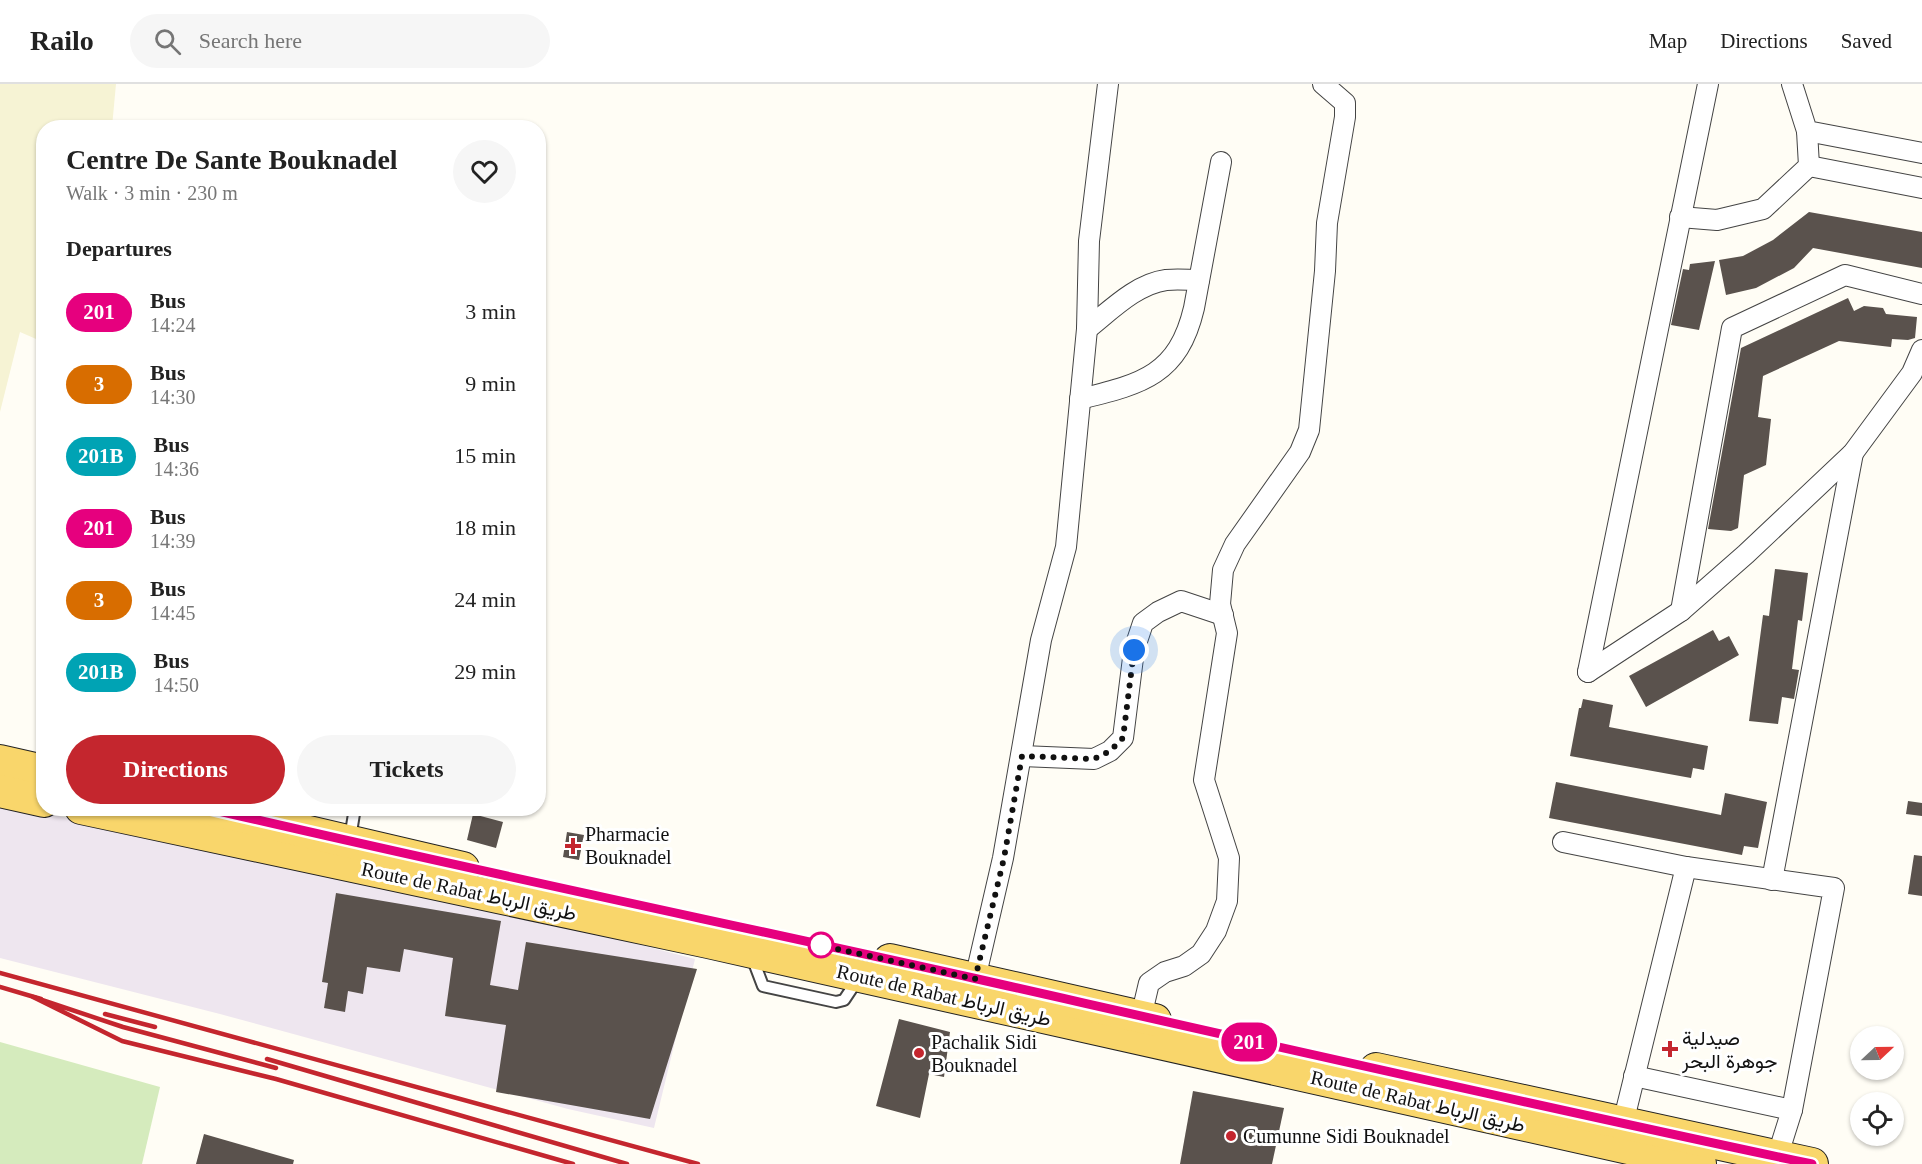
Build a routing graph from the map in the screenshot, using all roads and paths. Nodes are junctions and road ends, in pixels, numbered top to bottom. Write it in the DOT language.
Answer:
graph roads {
  1 [pos="1108,84"];
  2 [pos="1323,84"];
  3 [pos="1708,84"];
  4 [pos="1792,84"];
  5 [pos="1807,131"];
  6 [pos="1922,153"];
  7 [pos="1221,162"];
  8 [pos="1809,166"];
  9 [pos="1922,188"];
  10 [pos="1680,217"];
  11 [pos="1199,280"];
  12 [pos="1922,294"];
  13 [pos="1087,329"];
  14 [pos="1922,350"];
  15 [pos="1080,399"];
  16 [pos="1853,453"];
  17 [pos="1681,611"];
  18 [pos="1223,615"];
  19 [pos="1022,756"];
  20 [pos="0,762"];
  21 [pos="36,769"];
  22 [pos="0,791"];
  23 [pos="36,799"];
  24 [pos="127,816"];
  25 [pos="256,816"];
  26 [pos="354,816"];
  27 [pos="1563,842"];
  28 [pos="347,854"];
  29 [pos="1686,867"];
  30 [pos="1772,880"];
  31 [pos="758,942"];
  32 [pos="975,979"];
  33 [pos="1141,1017"];
  34 [pos="1100,1018"];
  35 [pos="1634,1076"];
  36 [pos="1792,1110"];
  37 [pos="1623,1123"];
  38 [pos="1776,1160"];
  39 [pos="1700,1164"];
  40 [pos="1812,1164"];
  1 -- 13 [label="street"];
  2 -- 18 [label="street"];
  3 -- 10 [label="street"];
  4 -- 5 [label="street"];
  5 -- 6 [label="street"];
  5 -- 8 [label="street"];
  7 -- 11 [label="street"];
  8 -- 9 [label="street"];
  8 -- 10 [label="street"];
  10 -- 17 [label="street"];
  11 -- 13 [label="street"];
  11 -- 15 [label="street"];
  12 -- 17 [label="street"];
  13 -- 15 [label="street"];
  14 -- 16 [label="street"];
  15 -- 19 [label="street"];
  16 -- 17 [label="street"];
  16 -- 30 [label="street"];
  18 -- 19 [label="street"];
  18 -- 33 [label="street"];
  19 -- 32 [label="street"];
  20 -- 21 [label="main road"];
  22 -- 23 [label="main road"];
  24 -- 28 [label="main road, Route de Rabat طريق الرباط"];
  25 -- 28 [label="main road, Route de Rabat طريق الرباط"];
  26 -- 28 [label="lane"];
  27 -- 29 [label="street"];
  28 -- 31 [label="main road, Route de Rabat طريق الرباط"];
  29 -- 30 [label="street"];
  29 -- 35 [label="street"];
  30 -- 36 [label="street"];
  31 -- 32 [label="main road, Route de Rabat طريق الرباط"];
  31 -- 34 [label="main road, Route de Rabat طريق الرباط"];
  32 -- 34 [label="main road, Route de Rabat طريق الرباط"];
  33 -- 34 [label="main road, Route de Rabat طريق الرباط"];
  33 -- 37 [label="main road, Route de Rabat طريق الرباط"];
  34 -- 39 [label="main road, Route de Rabat طريق الرباط"];
  35 -- 36 [label="street"];
  35 -- 37 [label="street"];
  36 -- 38 [label="street"];
  37 -- 38 [label="main road, Route de Rabat طريق الرباط"];
  38 -- 40 [label="main road, Route de Rabat طريق الرباط"];
}
